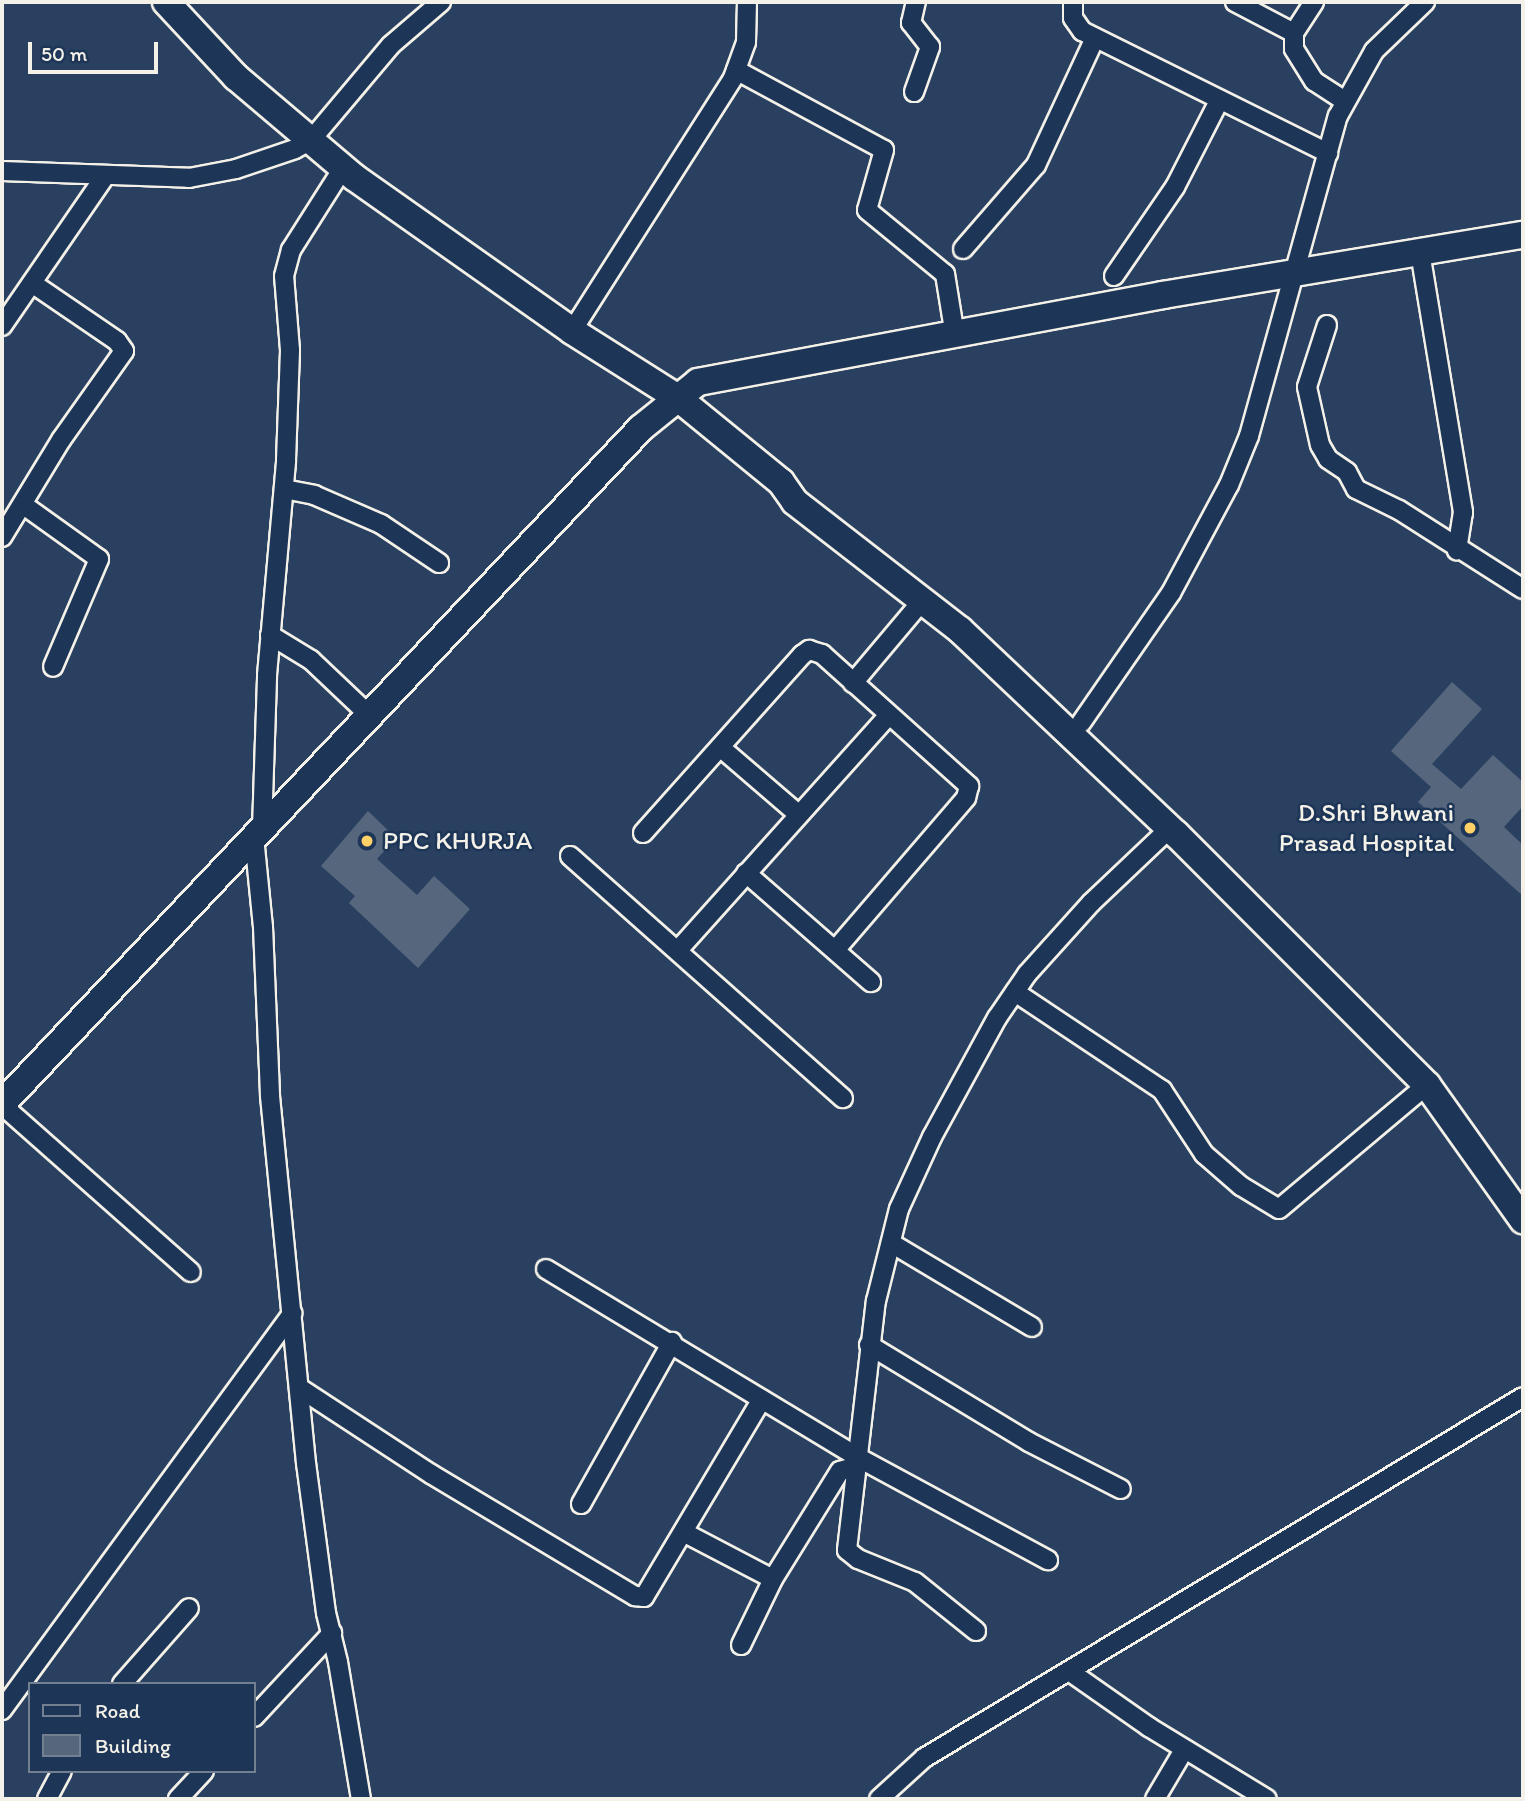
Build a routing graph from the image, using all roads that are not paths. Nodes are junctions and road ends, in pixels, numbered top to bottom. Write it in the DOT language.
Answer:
graph roads {
  1 [pos="166,2"];
  2 [pos="441,2"];
  3 [pos="747,2"];
  4 [pos="916,2"];
  5 [pos="1073,2"];
  6 [pos="1235,2"];
  7 [pos="1314,2"];
  8 [pos="1425,2"];
  9 [pos="1294,33"];
  10 [pos="1095,38"];
  11 [pos="736,70"];
  12 [pos="914,92"];
  13 [pos="1219,101"];
  14 [pos="1345,101"];
  15 [pos="311,140"];
  16 [pos="1328,153"];
  17 [pos="343,168"];
  18 [pos="2,171"];
  19 [pos="105,176"];
  20 [pos="1523,235"];
  21 [pos="963,249"];
  22 [pos="1420,252"];
  23 [pos="1294,273"];
  24 [pos="1114,276"];
  25 [pos="32,283"];
  26 [pos="1327,325"];
  27 [pos="2,326"];
  28 [pos="572,331"];
  29 [pos="955,336"];
  30 [pos="678,398"];
  31 [pos="781,482"];
  32 [pos="284,489"];
  33 [pos="25,506"];
  34 [pos="2,537"];
  35 [pos="1457,551"];
  36 [pos="439,563"];
  37 [pos="1523,589"];
  38 [pos="922,601"];
  39 [pos="270,635"];
  40 [pos="52,667"];
  41 [pos="853,683"];
  42 [pos="369,715"];
  43 [pos="888,716"];
  44 [pos="1081,723"];
  45 [pos="720,747"];
  46 [pos="798,814"];
  47 [pos="1170,828"];
  48 [pos="258,833"];
  49 [pos="643,833"];
  50 [pos="570,856"];
  51 [pos="746,873"];
  52 [pos="679,949"];
  53 [pos="836,949"];
  54 [pos="871,982"];
  55 [pos="1015,992"];
  56 [pos="1427,1085"];
  57 [pos="842,1098"];
  58 [pos="2,1104"];
  59 [pos="1523,1192"];
  60 [pos="1523,1220"];
  61 [pos="891,1243"];
  62 [pos="547,1269"];
  63 [pos="191,1272"];
  64 [pos="293,1313"];
  65 [pos="1032,1326"];
  66 [pos="672,1342"];
  67 [pos="869,1345"];
  68 [pos="301,1389"];
  69 [pos="1523,1397"];
  70 [pos="762,1399"];
  71 [pos="859,1462"];
  72 [pos="1121,1489"];
  73 [pos="581,1504"];
  74 [pos="685,1533"];
  75 [pos="1048,1560"];
  76 [pos="773,1578"];
  77 [pos="189,1608"];
  78 [pos="976,1631"];
  79 [pos="332,1633"];
  80 [pos="741,1645"];
  81 [pos="1069,1671"];
  82 [pos="124,1682"];
  83 [pos="2,1710"];
  84 [pos="256,1715"];
  85 [pos="1184,1750"];
  86 [pos="61,1773"];
  87 [pos="202,1773"];
  88 [pos="884,1798"];
  89 [pos="47,1799"];
  90 [pos="178,1799"];
  91 [pos="361,1799"];
  92 [pos="1155,1799"];
  93 [pos="1268,1799"];
  1 -- 15 [label="street"];
  2 -- 15 [label="street"];
  3 -- 11 [label="street"];
  4 -- 12 [label="street"];
  5 -- 10 [label="street"];
  6 -- 9 [label="street"];
  7 -- 9 [label="street"];
  8 -- 14 [label="street"];
  9 -- 14 [label="street"];
  10 -- 13 [label="street"];
  10 -- 21 [label="street"];
  11 -- 28 [label="street"];
  11 -- 29 [label="street"];
  13 -- 16 [label="street"];
  13 -- 24 [label="street"];
  14 -- 16 [label="street"];
  15 -- 17 [label="street"];
  15 -- 19 [label="street"];
  16 -- 23 [label="street"];
  17 -- 28 [label="street"];
  17 -- 32 [label="street"];
  18 -- 19 [label="street"];
  19 -- 25 [label="street"];
  20 -- 22 [label="street"];
  22 -- 23 [label="street"];
  22 -- 35 [label="street"];
  23 -- 29 [label="street"];
  23 -- 44 [label="street"];
  25 -- 27 [label="street"];
  25 -- 33 [label="street"];
  26 -- 35 [label="street"];
  28 -- 30 [label="street"];
  29 -- 30 [label="street"];
  30 -- 31 [label="street"];
  30 -- 42 [label="street"];
  31 -- 38 [label="street"];
  31 -- 44 [label="street"];
  32 -- 36 [label="street"];
  32 -- 39 [label="street"];
  33 -- 34 [label="street"];
  33 -- 40 [label="street"];
  35 -- 37 [label="street"];
  38 -- 41 [label="street"];
  38 -- 47 [label="street"];
  39 -- 42 [label="street"];
  39 -- 48 [label="street"];
  41 -- 43 [label="street"];
  41 -- 45 [label="street"];
  42 -- 48 [label="street"];
  43 -- 46 [label="street"];
  43 -- 53 [label="street"];
  44 -- 59 [label="street"];
  45 -- 46 [label="street"];
  45 -- 49 [label="street"];
  46 -- 51 [label="street"];
  47 -- 55 [label="street"];
  47 -- 56 [label="street"];
  48 -- 58 [label="street"];
  48 -- 64 [label="street"];
  50 -- 52 [label="street"];
  51 -- 52 [label="street"];
  51 -- 53 [label="street"];
  52 -- 57 [label="street"];
  53 -- 54 [label="street"];
  55 -- 56 [label="street"];
  55 -- 61 [label="street"];
  56 -- 60 [label="street"];
  58 -- 63 [label="street"];
  61 -- 65 [label="street"];
  61 -- 67 [label="street"];
  62 -- 66 [label="street"];
  64 -- 68 [label="street"];
  64 -- 83 [label="street"];
  66 -- 70 [label="street"];
  66 -- 73 [label="street"];
  67 -- 71 [label="street"];
  67 -- 72 [label="street"];
  68 -- 74 [label="street"];
  68 -- 79 [label="street"];
  69 -- 81 [label="street"];
  70 -- 71 [label="street"];
  70 -- 74 [label="street"];
  71 -- 75 [label="street"];
  71 -- 76 [label="street"];
  71 -- 78 [label="street"];
  74 -- 76 [label="street"];
  76 -- 80 [label="street"];
  77 -- 82 [label="street"];
  79 -- 84 [label="street"];
  79 -- 91 [label="street"];
  81 -- 85 [label="street"];
  81 -- 88 [label="street"];
  85 -- 92 [label="street"];
  85 -- 93 [label="street"];
  86 -- 89 [label="street"];
  87 -- 90 [label="street"];
}
